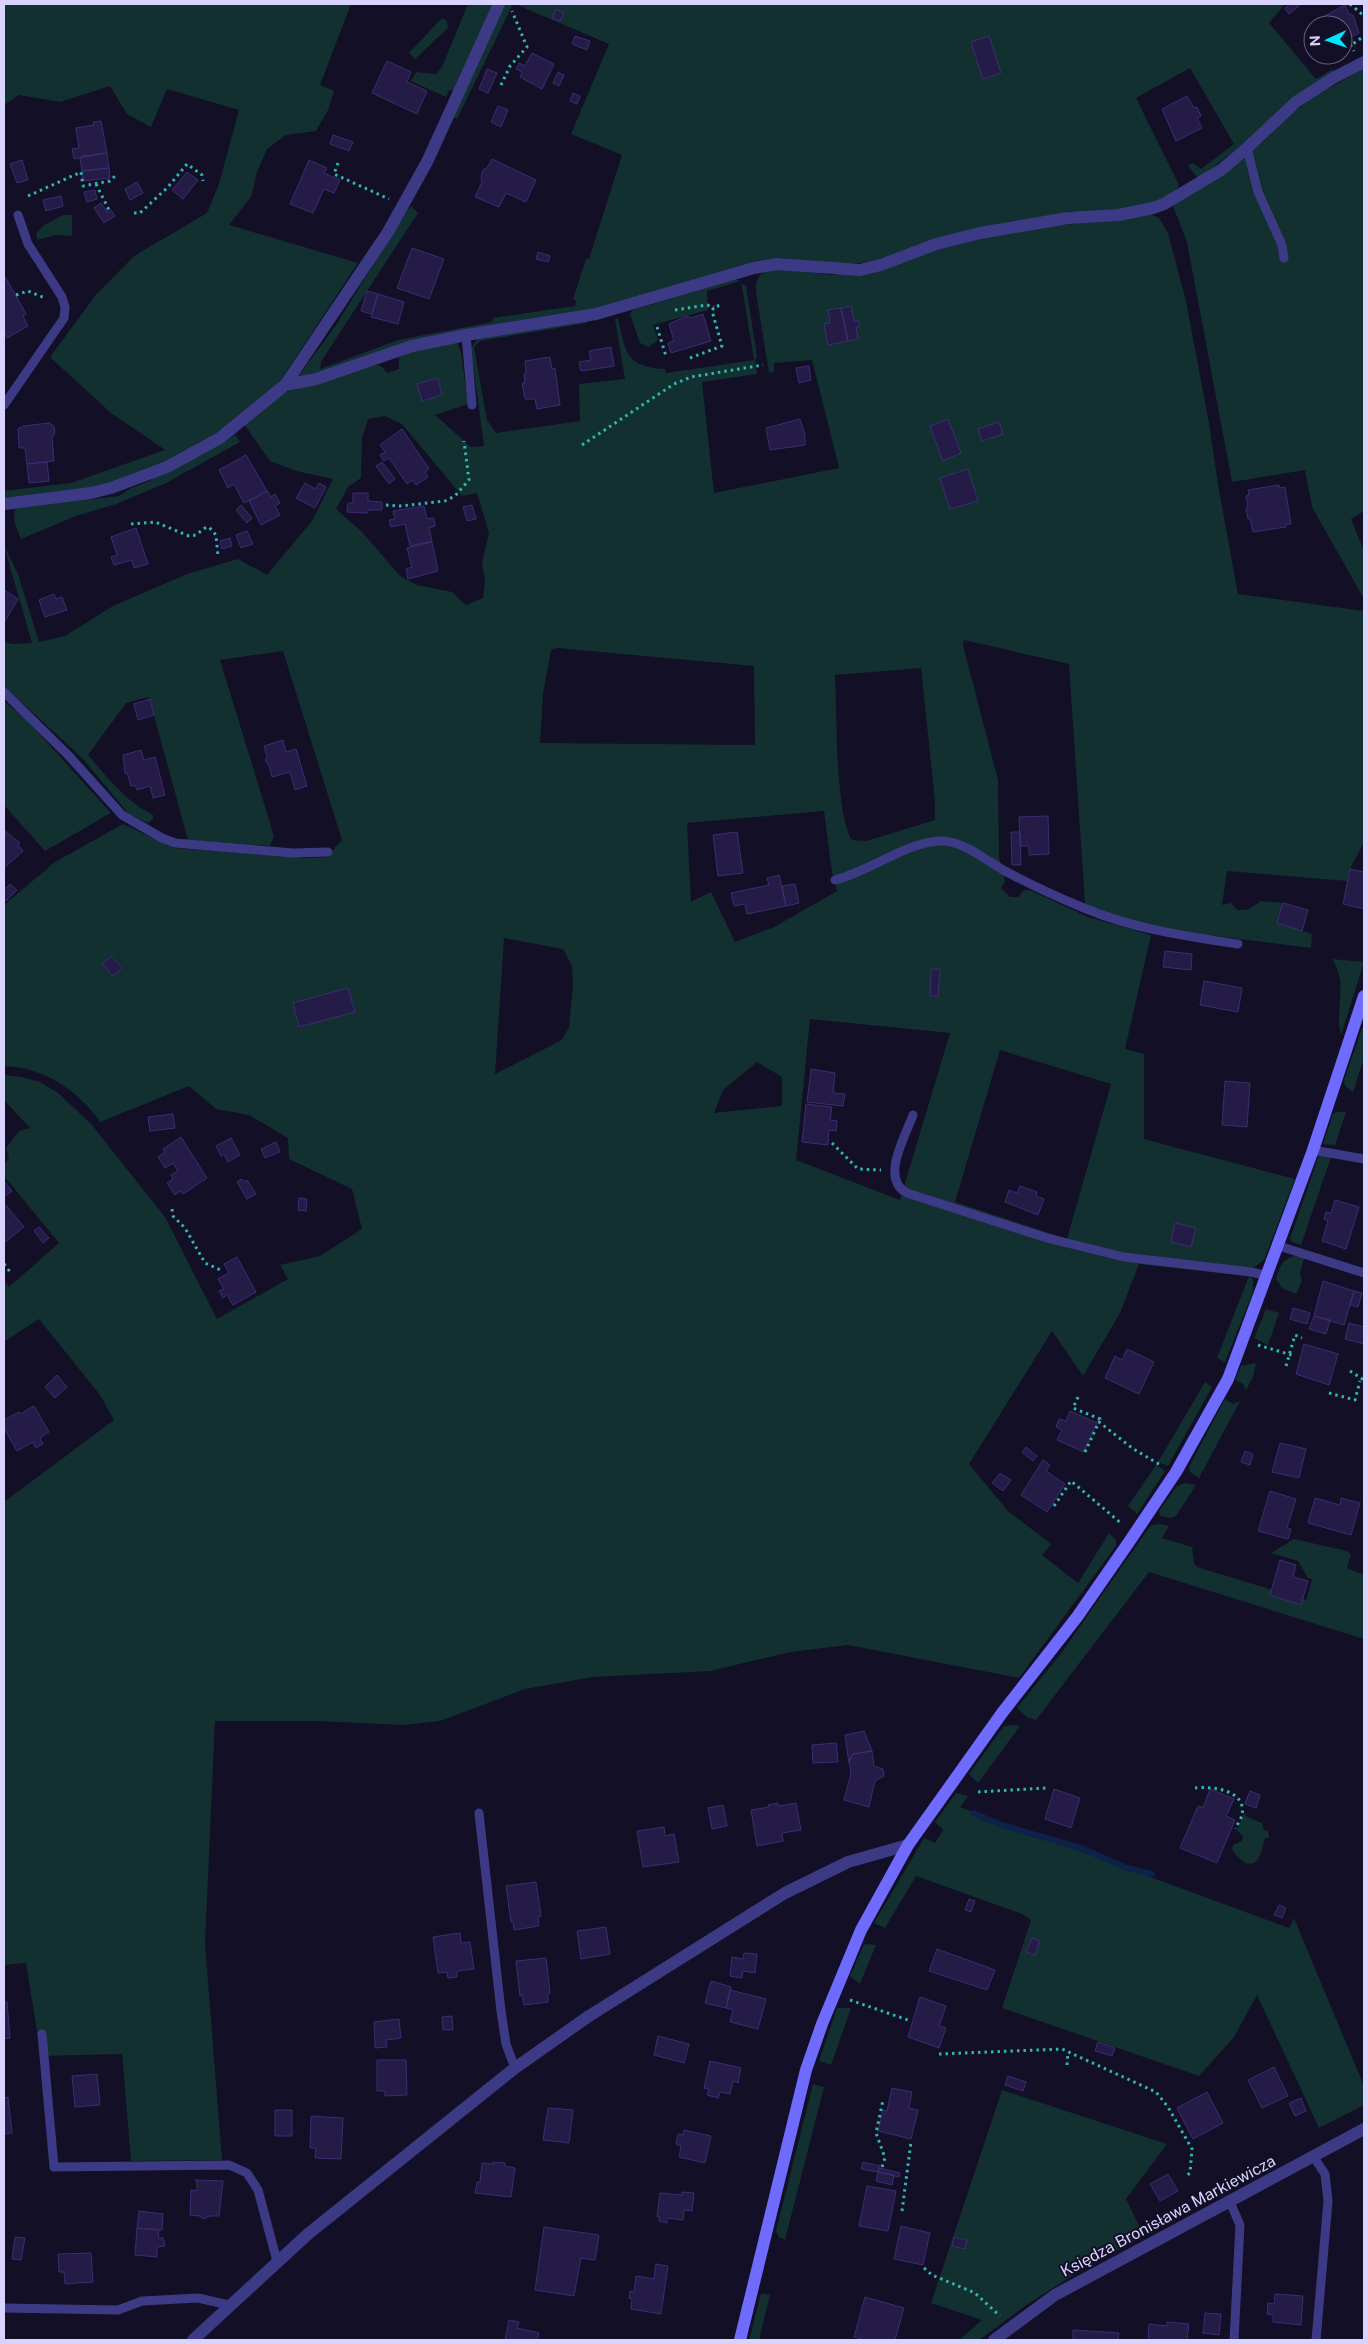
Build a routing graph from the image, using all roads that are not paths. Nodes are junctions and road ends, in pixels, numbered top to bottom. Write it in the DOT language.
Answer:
graph roads {
  1 [pos="505,6"];
  2 [pos="1360,59"];
  3 [pos="1247,148"];
  4 [pos="18,215"];
  5 [pos="1284,258"];
  6 [pos="466,335"];
  7 [pos="285,385"];
  8 [pos="4,405"];
  9 [pos="472,405"];
  10 [pos="4,504"];
  11 [pos="4,692"];
  12 [pos="328,852"];
  13 [pos="834,880"];
  14 [pos="1238,944"];
  15 [pos="1364,996"];
  16 [pos="912,1115"];
  17 [pos="1313,1150"];
  18 [pos="1364,1159"];
  19 [pos="1279,1246"];
  20 [pos="1364,1273"];
  21 [pos="1268,1276"];
  22 [pos="478,1813"];
  23 [pos="908,1845"];
  24 [pos="42,2034"];
  25 [pos="515,2068"];
  26 [pos="1364,2129"];
  27 [pos="1313,2156"];
  28 [pos="1230,2202"];
  29 [pos="277,2261"];
  30 [pos="229,2305"];
  31 [pos="4,2308"];
  32 [pos="1002,2338"];
  33 [pos="193,2340"];
  34 [pos="740,2340"];
  35 [pos="1234,2340"];
  36 [pos="1316,2340"];
  1 -- 7 [label="street"];
  2 -- 3 [label="street"];
  3 -- 5 [label="lane"];
  3 -- 6 [label="street"];
  4 -- 8 [label="lane"];
  6 -- 7 [label="street"];
  6 -- 9 [label="lane"];
  7 -- 10 [label="street"];
  11 -- 12 [label="lane"];
  13 -- 14 [label="lane"];
  15 -- 17 [label="street"];
  16 -- 21 [label="lane"];
  17 -- 18 [label="lane"];
  17 -- 19 [label="street"];
  19 -- 20 [label="lane"];
  19 -- 21 [label="street"];
  21 -- 23 [label="street"];
  22 -- 25 [label="lane"];
  23 -- 25 [label="street"];
  23 -- 34 [label="street"];
  24 -- 29 [label="lane"];
  25 -- 29 [label="street"];
  26 -- 27 [label="street, Księdza Bronisława Markiewicza"];
  27 -- 28 [label="street, Księdza Bronisława Markiewicza"];
  27 -- 36 [label="lane"];
  28 -- 32 [label="street, Księdza Bronisława Markiewicza"];
  28 -- 35 [label="lane"];
  29 -- 30 [label="street"];
  30 -- 31 [label="lane"];
  30 -- 33 [label="street"];
}
